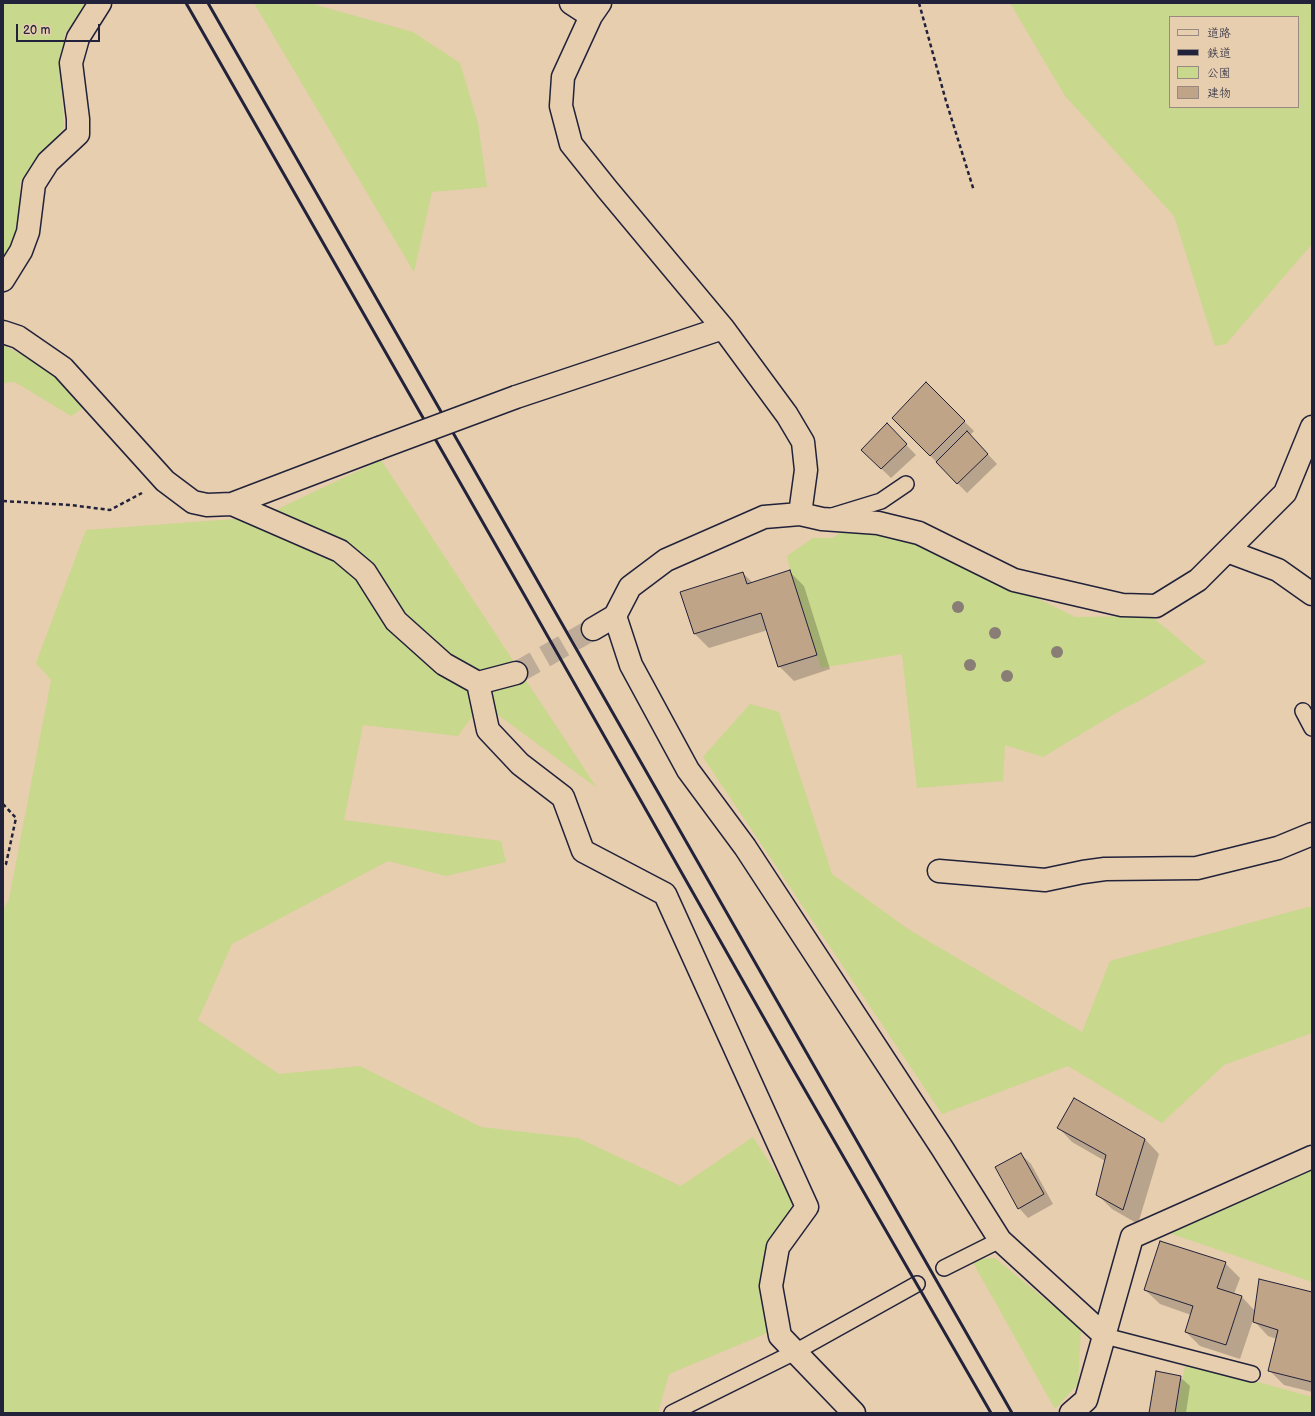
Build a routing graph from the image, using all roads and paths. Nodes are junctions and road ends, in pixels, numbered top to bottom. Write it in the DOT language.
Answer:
graph roads {
  1 [pos="100,3"];
  2 [pos="571,3"];
  3 [pos="919,3"];
  4 [pos="595,10"];
  5 [pos="974,191"];
  6 [pos="3,280"];
  7 [pos="723,328"];
  8 [pos="3,332"];
  9 [pos="1311,429"];
  10 [pos="165,481"];
  11 [pos="906,484"];
  12 [pos="3,501"];
  13 [pos="232,504"];
  14 [pos="800,514"];
  15 [pos="822,519"];
  16 [pos="1227,551"];
  17 [pos="1312,594"];
  18 [pos="615,616"];
  19 [pos="593,629"];
  20 [pos="516,673"];
  21 [pos="478,682"];
  22 [pos="1303,711"];
  23 [pos="1312,728"];
  24 [pos="3,804"];
  25 [pos="1312,834"];
  26 [pos="3,867"];
  27 [pos="939,871"];
  28 [pos="1312,1157"];
  29 [pos="1000,1240"];
  30 [pos="944,1268"];
  31 [pos="917,1284"];
  32 [pos="1105,1336"];
  33 [pos="795,1352"];
  34 [pos="1252,1374"];
  35 [pos="1082,1409"];
  36 [pos="672,1413"];
  37 [pos="854,1413"];
  1 -- 6 [label="street"];
  2 -- 4 [label="street"];
  3 -- 5 [label="path"];
  4 -- 7 [label="street"];
  7 -- 13 [label="street, bridge"];
  7 -- 14 [label="street"];
  8 -- 10 [label="street"];
  9 -- 16 [label="street"];
  10 -- 12 [label="path"];
  10 -- 13 [label="street"];
  11 -- 15 [label="lane"];
  13 -- 21 [label="street"];
  14 -- 15 [label="street"];
  14 -- 18 [label="street"];
  15 -- 16 [label="street"];
  16 -- 17 [label="street"];
  18 -- 19 [label="street"];
  18 -- 29 [label="street"];
  20 -- 21 [label="street"];
  21 -- 33 [label="street"];
  22 -- 23 [label="lane"];
  24 -- 26 [label="path"];
  25 -- 27 [label="street"];
  28 -- 32 [label="street"];
  29 -- 30 [label="lane"];
  29 -- 32 [label="street"];
  31 -- 33 [label="lane"];
  32 -- 34 [label="lane"];
  32 -- 35 [label="street"];
  33 -- 36 [label="lane"];
  33 -- 37 [label="street"];
}
